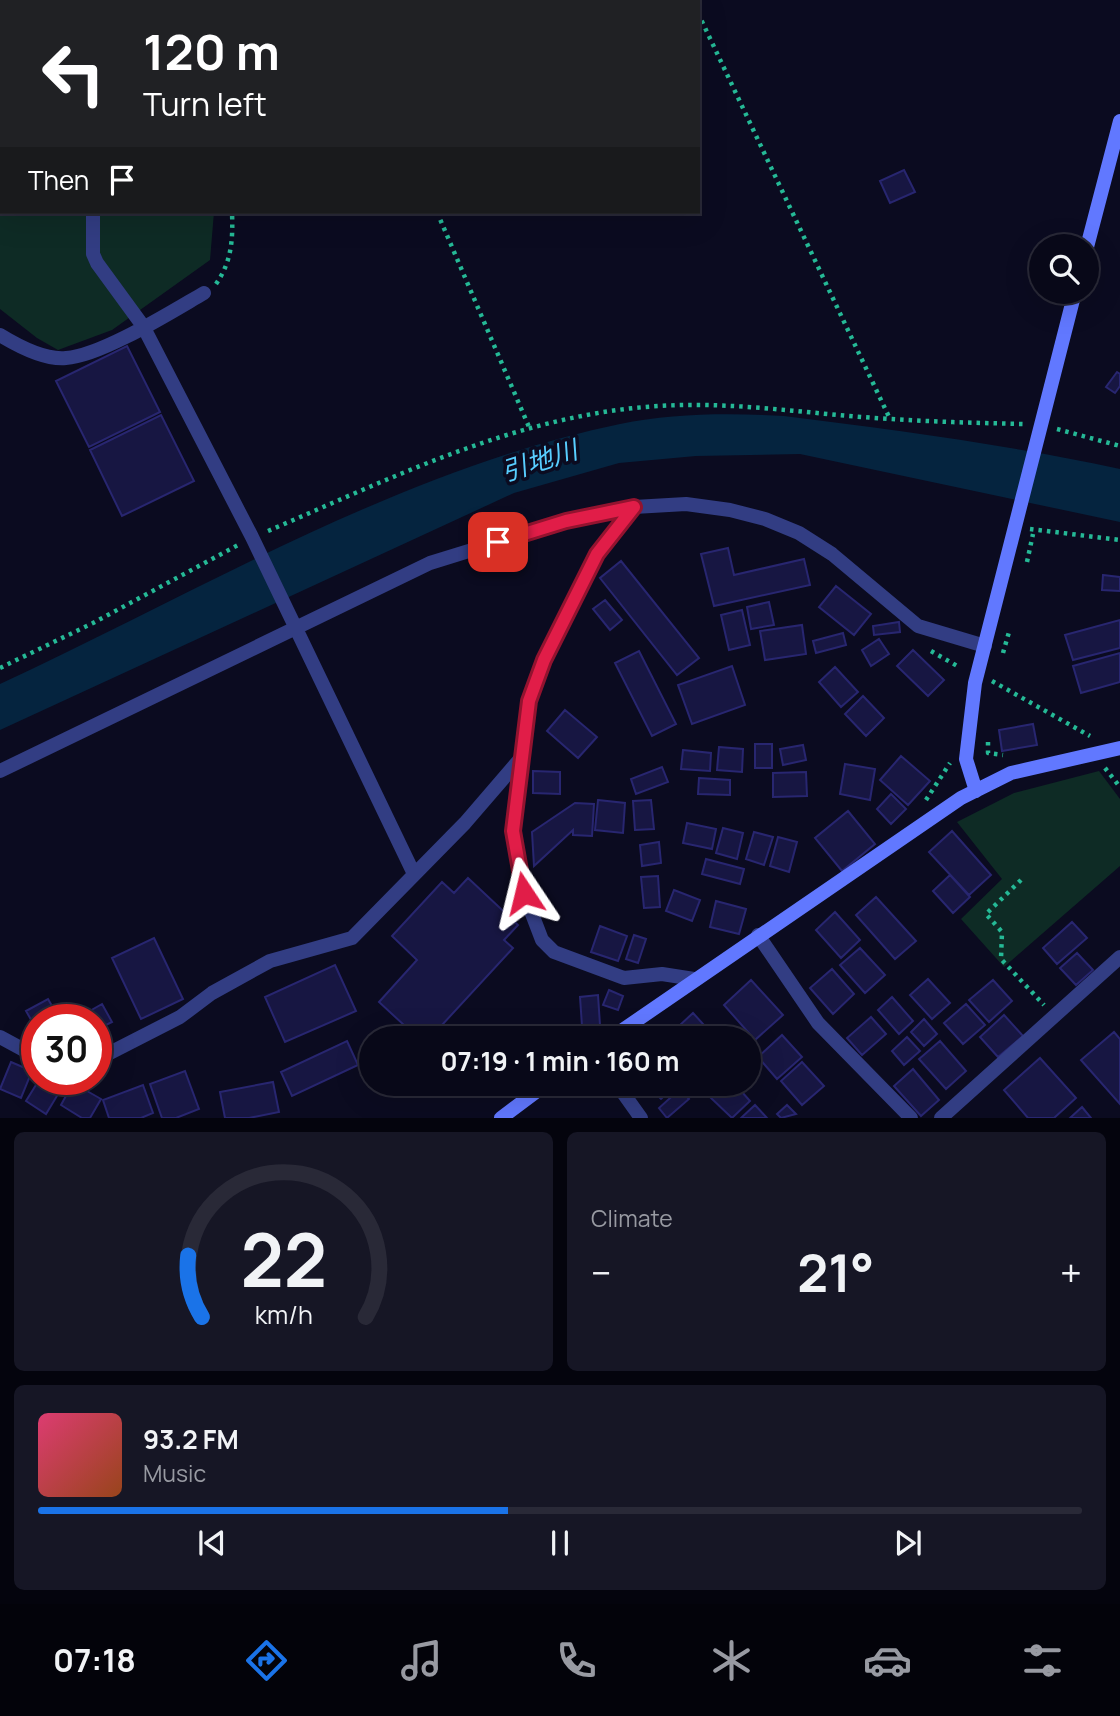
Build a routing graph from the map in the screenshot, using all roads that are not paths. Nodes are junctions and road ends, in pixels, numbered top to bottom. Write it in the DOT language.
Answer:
graph roads {
  1 [pos="1120,121"];
  2 [pos="93,214"];
  3 [pos="1090,234"];
  4 [pos="204,293"];
  5 [pos="1072,304"];
  6 [pos="143,326"];
  7 [pos="0,335"];
  8 [pos="634,507"];
  9 [pos="296,630"];
  10 [pos="985,646"];
  11 [pos="1120,748"];
  12 [pos="522,757"];
  13 [pos="0,771"];
  14 [pos="976,790"];
  15 [pos="414,874"];
  16 [pos="758,935"];
  17 [pos="1120,957"];
  18 [pos="694,979"];
  19 [pos="628,1026"];
  20 [pos="0,1037"];
  21 [pos="21,1048"];
  22 [pos="112,1052"];
  23 [pos="531,1096"];
  24 [pos="625,1096"];
  25 [pos="501,1118"];
  26 [pos="641,1118"];
  27 [pos="911,1118"];
  28 [pos="941,1118"];
  1 -- 3 [label="street"];
  2 -- 6 [label="street"];
  4 -- 6 [label="street"];
  5 -- 10 [label="street"];
  6 -- 7 [label="street"];
  6 -- 9 [label="street"];
  8 -- 9 [label="street"];
  8 -- 10 [label="street"];
  8 -- 12 [label="street"];
  9 -- 13 [label="street"];
  9 -- 15 [label="street"];
  10 -- 14 [label="street"];
  11 -- 14 [label="street"];
  12 -- 15 [label="street"];
  12 -- 18 [label="street"];
  14 -- 16 [label="street"];
  15 -- 22 [label="street"];
  16 -- 18 [label="street"];
  16 -- 27 [label="street"];
  17 -- 28 [label="street"];
  18 -- 19 [label="street"];
  20 -- 21 [label="street"];
  23 -- 25 [label="street"];
  24 -- 26 [label="street"];
}
